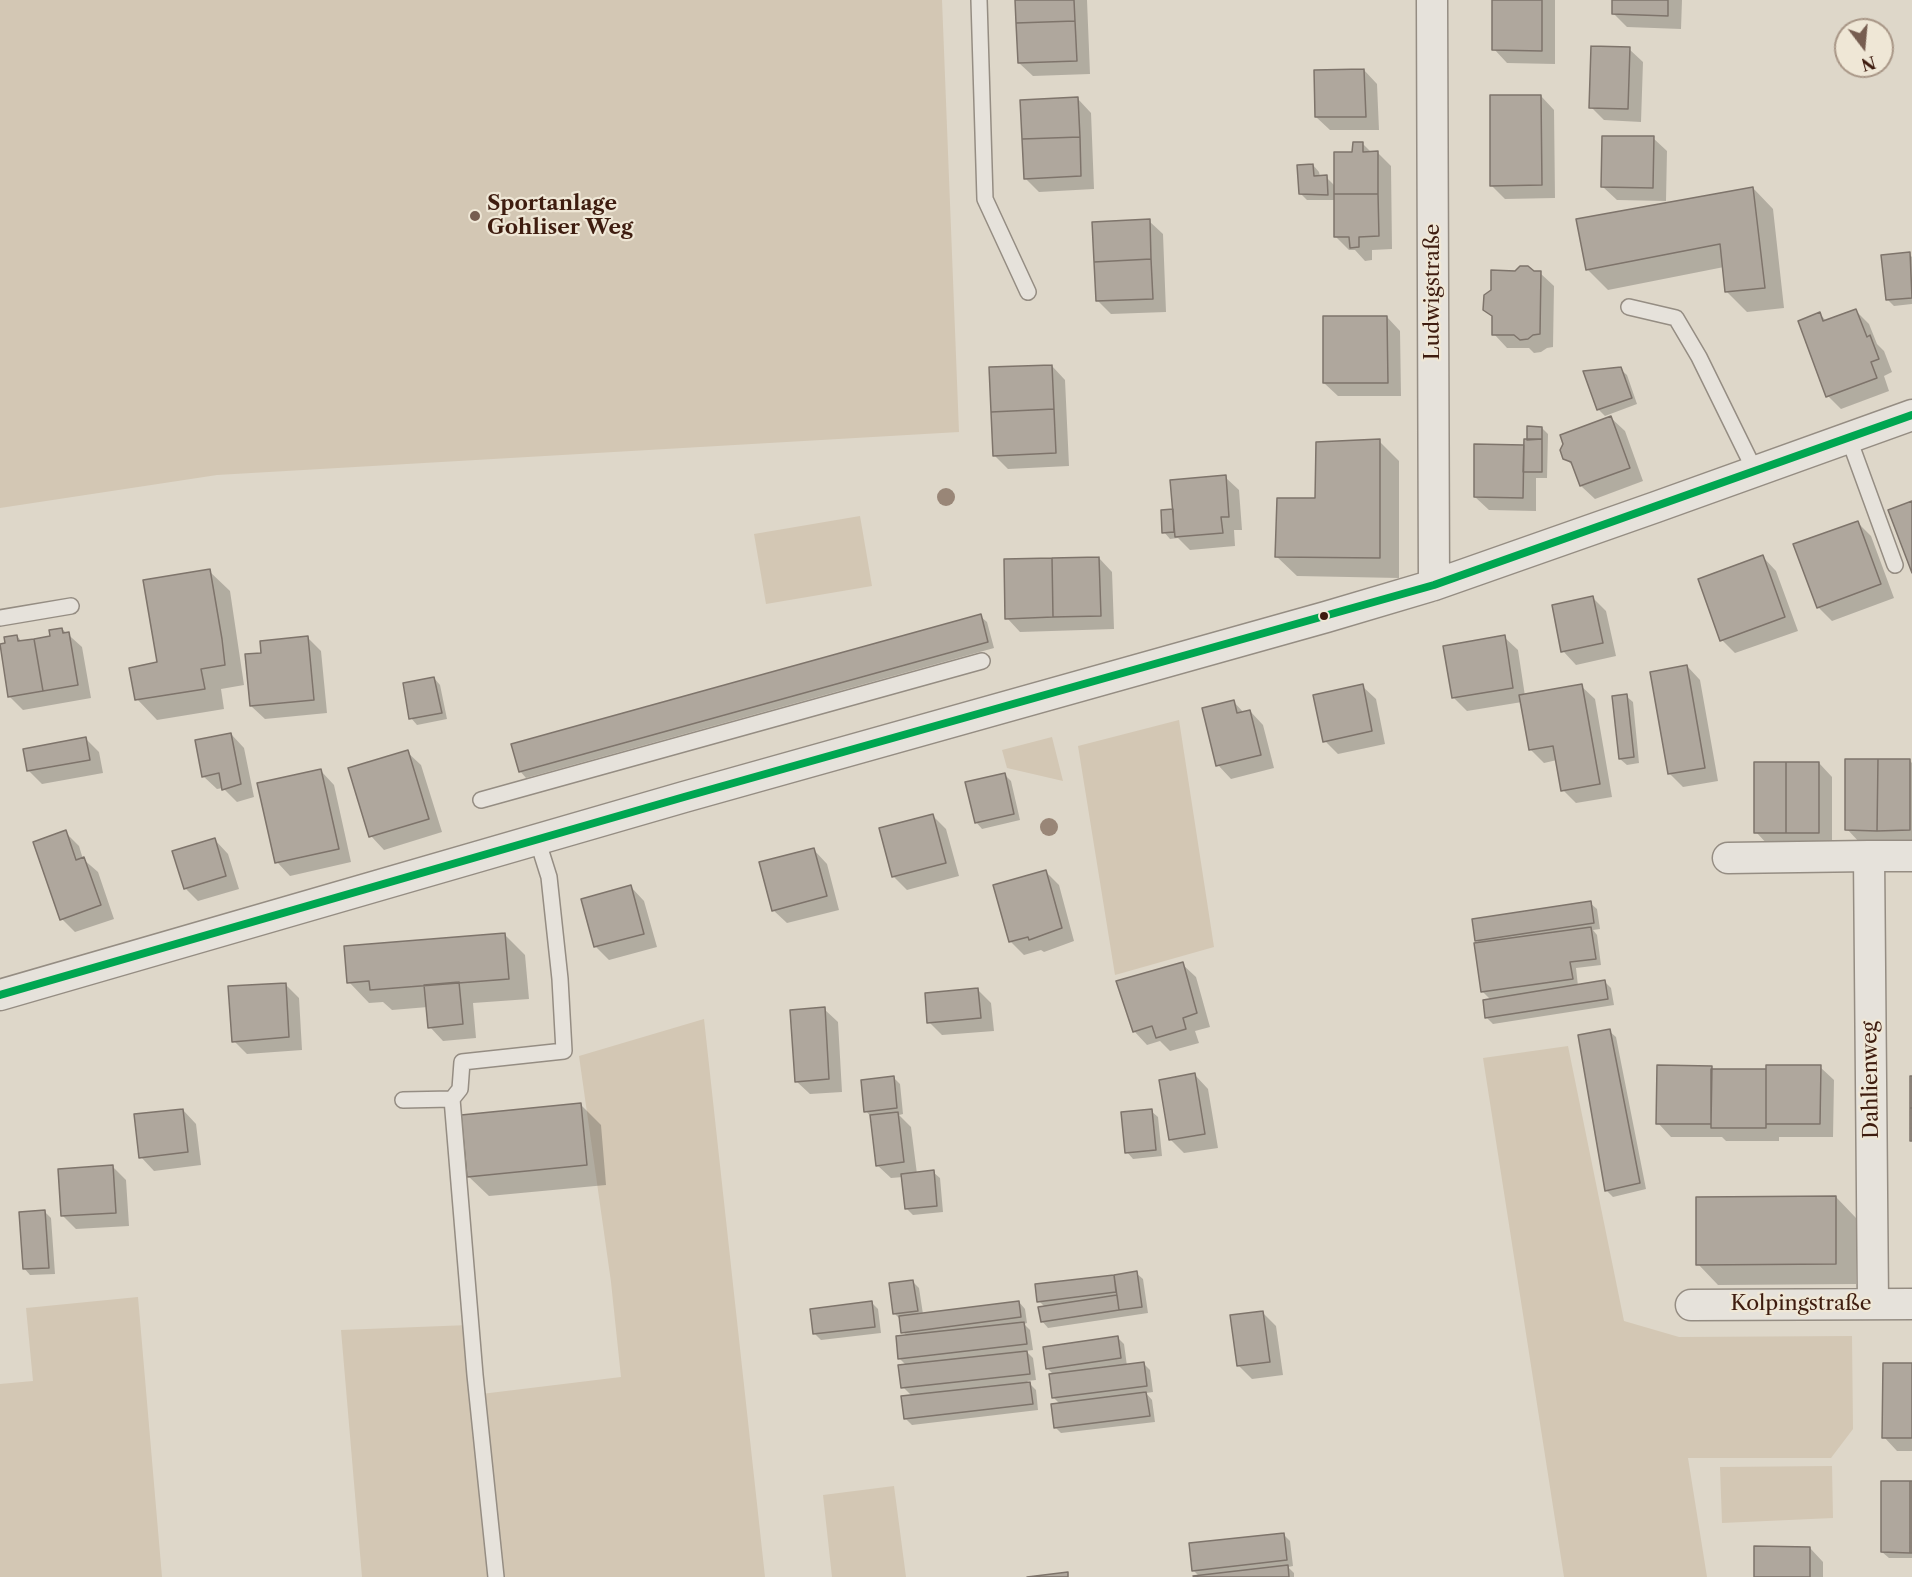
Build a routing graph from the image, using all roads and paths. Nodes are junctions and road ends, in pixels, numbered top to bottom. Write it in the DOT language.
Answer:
graph roads {
  1 [pos="979,0"];
  2 [pos="1432,0"];
  3 [pos="1028,292"];
  4 [pos="1629,306"];
  5 [pos="1912,415"];
  6 [pos="1849,439"];
  7 [pos="1755,471"];
  8 [pos="1895,565"];
  9 [pos="1434,585"];
  10 [pos="71,606"];
  11 [pos="0,618"];
  12 [pos="982,661"];
  13 [pos="481,800"];
  14 [pos="537,839"];
  15 [pos="1869,856"];
  16 [pos="1912,856"];
  17 [pos="1728,858"];
  18 [pos="0,994"];
  19 [pos="403,1100"];
  20 [pos="452,1100"];
  21 [pos="1873,1304"];
  22 [pos="1912,1304"];
  23 [pos="1691,1305"];
  24 [pos="496,1577"];
  1 -- 3 [label="lane"];
  2 -- 9 [label="street, Ludwigstraße"];
  4 -- 7 [label="lane"];
  5 -- 6 [label="street"];
  6 -- 7 [label="street"];
  6 -- 8 [label="lane"];
  7 -- 9 [label="street"];
  9 -- 14 [label="street"];
  10 -- 11 [label="lane"];
  12 -- 13 [label="lane"];
  14 -- 18 [label="street"];
  14 -- 20 [label="lane"];
  15 -- 16 [label="street"];
  15 -- 17 [label="street"];
  15 -- 21 [label="street, Dahlienweg"];
  19 -- 20 [label="lane"];
  20 -- 24 [label="lane"];
  21 -- 22 [label="street, Kolpingstraße"];
  21 -- 23 [label="street, Kolpingstraße"];
}
